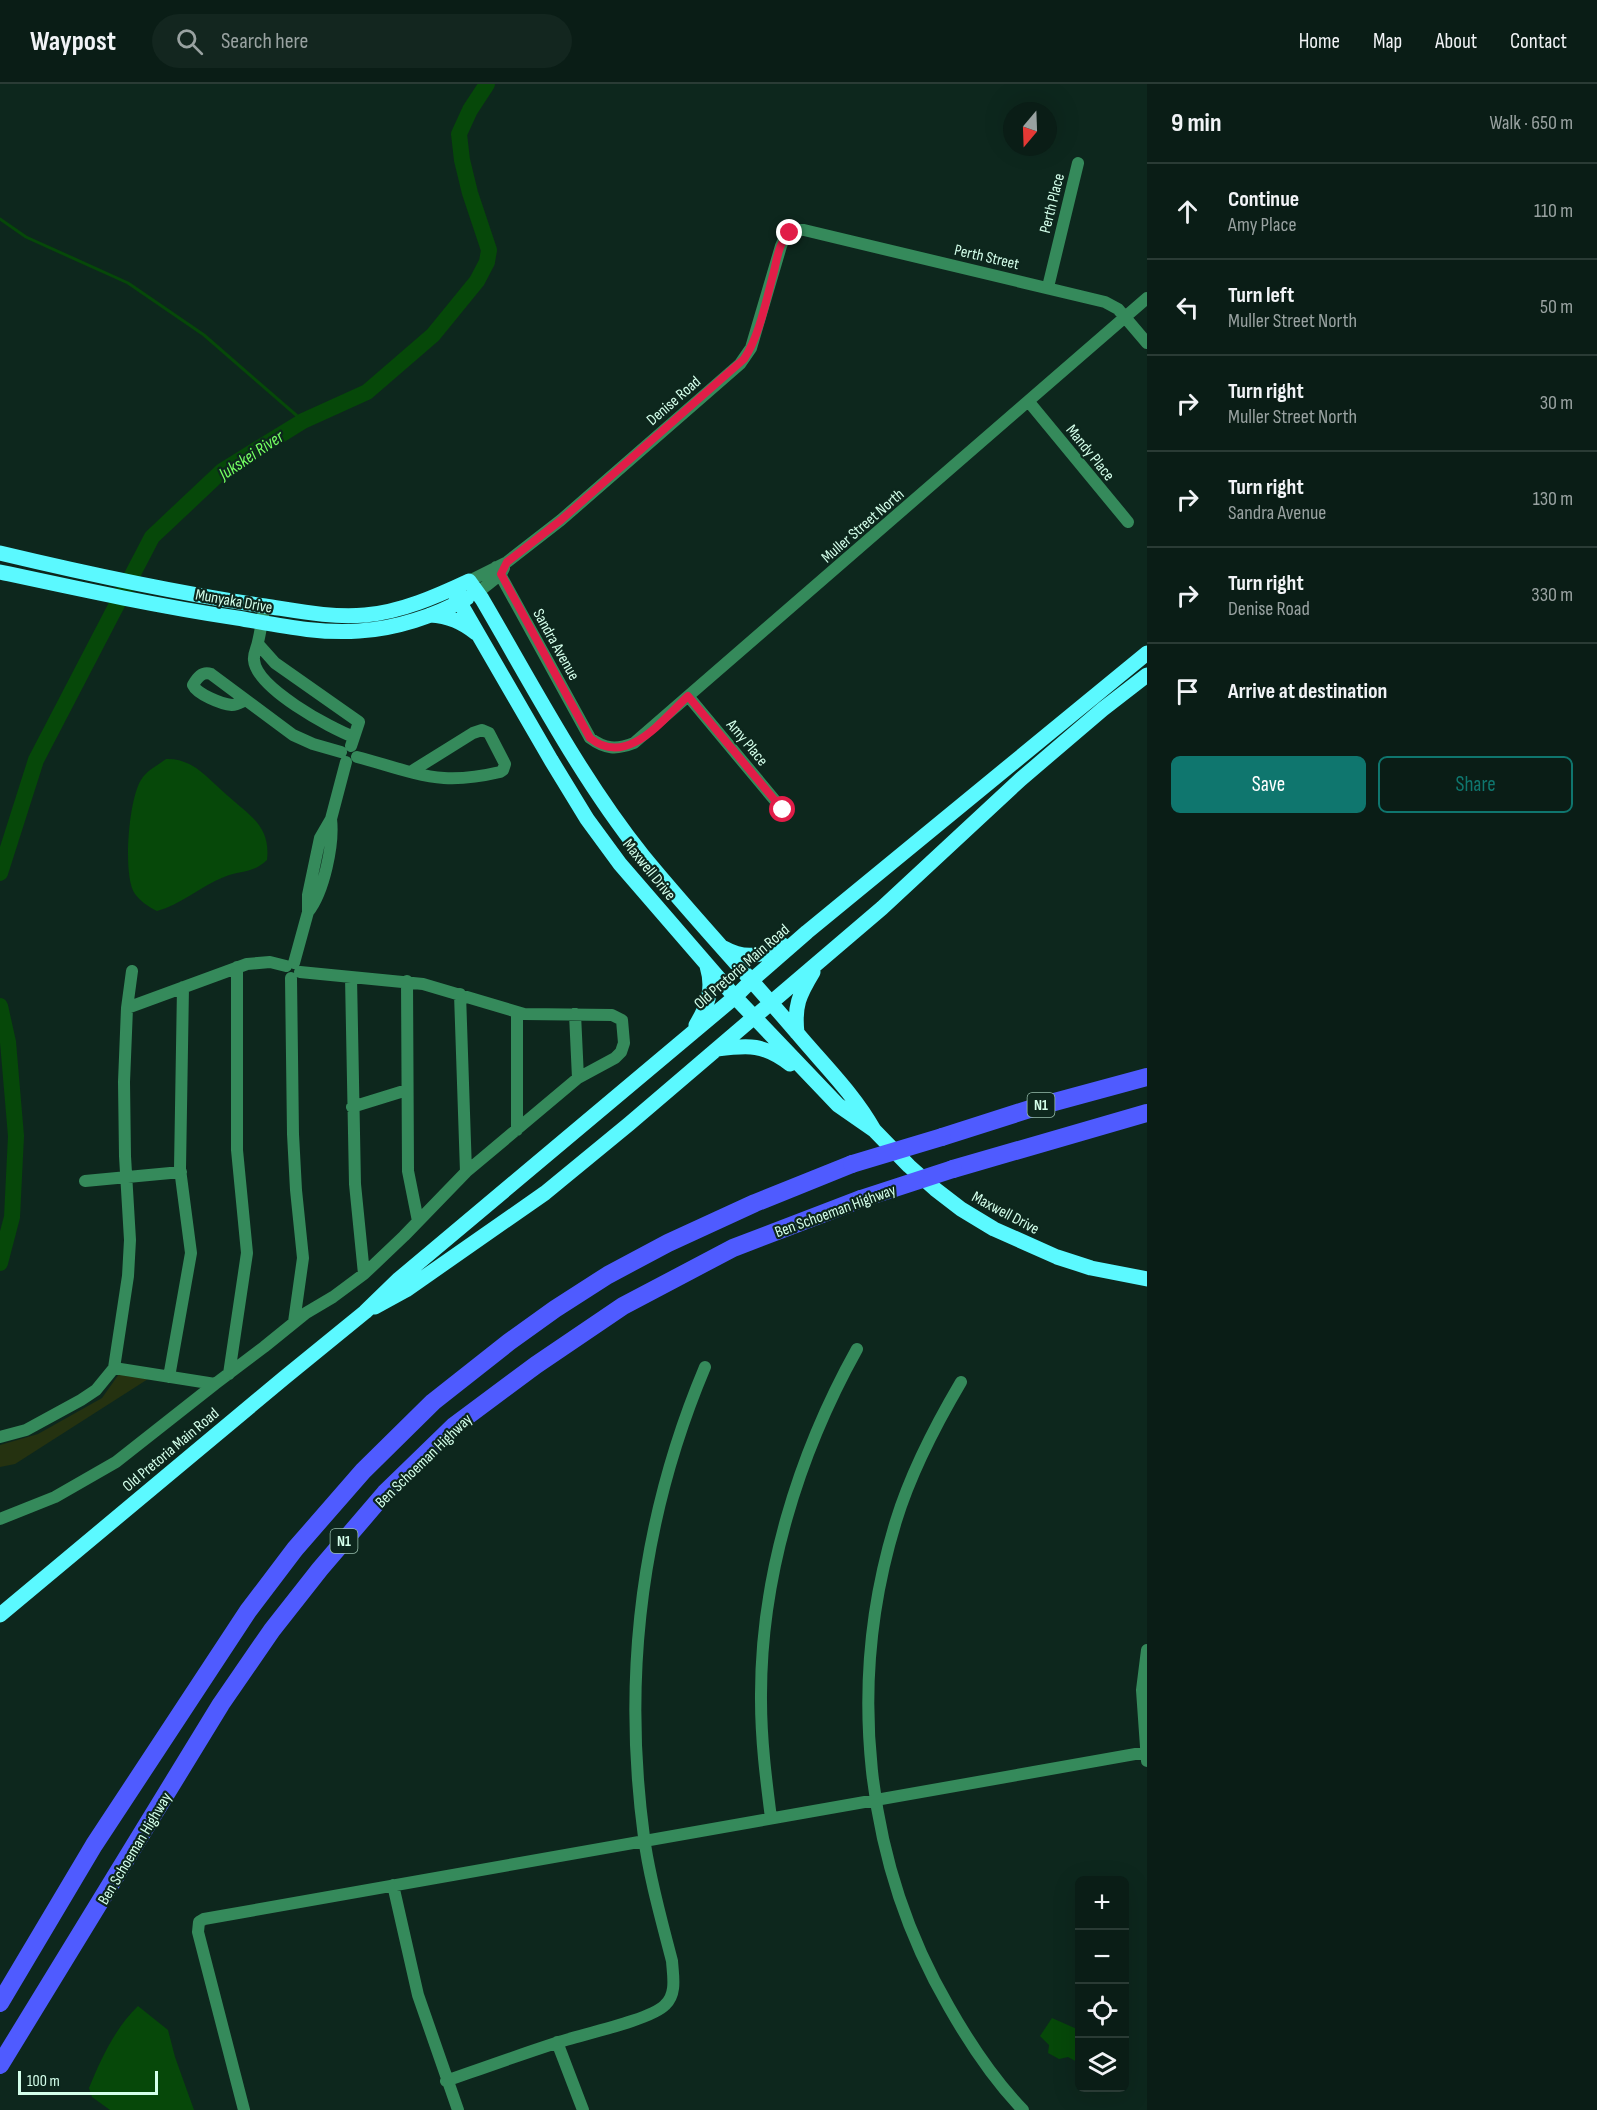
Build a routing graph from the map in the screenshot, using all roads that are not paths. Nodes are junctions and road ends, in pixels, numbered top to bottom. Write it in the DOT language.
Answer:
graph roads {
  1 [pos="1078,163"];
  2 [pos="804,230"];
  3 [pos="1048,287"];
  4 [pos="1147,298"];
  5 [pos="1125,317"];
  6 [pos="1147,343"];
  7 [pos="1029,402"];
  8 [pos="1128,522"];
  9 [pos="0,553"];
  10 [pos="501,568"];
  11 [pos="0,572"];
  12 [pos="473,587"];
  13 [pos="456,596"];
  14 [pos="265,606"];
  15 [pos="429,615"];
  16 [pos="261,623"];
  17 [pos="481,637"];
  18 [pos="258,644"];
  19 [pos="1147,653"];
  20 [pos="1147,675"];
  21 [pos="309,686"];
  22 [pos="688,696"];
  23 [pos="246,700"];
  24 [pos="294,704"];
  25 [pos="590,738"];
  26 [pos="350,751"];
  27 [pos="412,771"];
  28 [pos="783,810"];
  29 [pos="807,932"];
  30 [pos="719,945"];
  31 [pos="819,962"];
  32 [pos="707,964"];
  33 [pos="237,967"];
  34 [pos="293,970"];
  35 [pos="132,971"];
  36 [pos="351,976"];
  37 [pos="407,981"];
  38 [pos="751,981"];
  39 [pos="183,987"];
  40 [pos="459,994"];
  41 [pos="735,997"];
  42 [pos="771,1002"];
  43 [pos="127,1008"];
  44 [pos="517,1012"];
  45 [pos="575,1014"];
  46 [pos="755,1016"];
  47 [pos="692,1033"];
  48 [pos="797,1033"];
  49 [pos="716,1050"];
  50 [pos="1145,1077"];
  51 [pos="578,1078"];
  52 [pos="819,1085"];
  53 [pos="407,1090"];
  54 [pos="352,1107"];
  55 [pos="1147,1113"];
  56 [pos="517,1130"];
  57 [pos="874,1130"];
  58 [pos="181,1172"];
  59 [pos="466,1172"];
  60 [pos="126,1177"];
  61 [pos="86,1180"];
  62 [pos="418,1221"];
  63 [pos="363,1274"];
  64 [pos="1147,1280"];
  65 [pos="365,1312"];
  66 [pos="294,1322"];
  67 [pos="857,1349"];
  68 [pos="705,1367"];
  69 [pos="114,1368"];
  70 [pos="229,1374"];
  71 [pos="169,1377"];
  72 [pos="961,1382"];
  73 [pos="215,1384"];
  74 [pos="0,1437"];
  75 [pos="0,1519"];
  76 [pos="0,1616"];
  77 [pos="1147,1650"];
  78 [pos="1146,1755"];
  79 [pos="875,1801"];
  80 [pos="771,1818"];
  81 [pos="644,1840"];
  82 [pos="393,1885"];
  83 [pos="0,2002"];
  84 [pos="557,2042"];
  85 [pos="0,2065"];
  86 [pos="446,2081"];
  87 [pos="244,2110"];
  88 [pos="458,2110"];
  89 [pos="584,2110"];
  90 [pos="1023,2110"];
  1 -- 3 [label="street, Perth Place"];
  2 -- 3 [label="street, Perth Street"];
  2 -- 10 [label="street, Denise Road"];
  3 -- 5 [label="street, Perth Street"];
  4 -- 5 [label="street, Muller Street North"];
  5 -- 6 [label="street, Perth Street"];
  5 -- 7 [label="street, Muller Street North"];
  7 -- 8 [label="street, Mandy Place"];
  7 -- 22 [label="street, Muller Street North"];
  9 -- 14 [label="main road, Munyaka Drive"];
  10 -- 12 [label="street, Denise Road"];
  10 -- 25 [label="street, Sandra Avenue"];
  11 -- 16 [label="main road, Munyaka Drive"];
  12 -- 13 [label="main road"];
  12 -- 30 [label="main road, Maxwell Drive"];
  13 -- 14 [label="main road, Munyaka Drive"];
  13 -- 15 [label="main road, Munyaka Drive"];
  13 -- 17 [label="main road, Maxwell Drive"];
  14 -- 16 [label="street"];
  15 -- 16 [label="main road, Munyaka Drive"];
  15 -- 17 [label="main road"];
  16 -- 18 [label="street"];
  17 -- 32 [label="main road, Maxwell Drive"];
  18 -- 21 [label="street"];
  18 -- 24 [label="street"];
  19 -- 29 [label="main road, Old Pretoria Main Road"];
  20 -- 31 [label="main road, Old Pretoria Main Road"];
  21 -- 24 [label="street"];
  21 -- 26 [label="street"];
  22 -- 25 [label="street, Muller Street North"];
  22 -- 28 [label="street, Amy Place"];
  23 -- 26 [label="street"];
  24 -- 26 [label="street"];
  26 -- 27 [label="street"];
  26 -- 34 [label="street"];
  27 -- 27 [label="street"];
  29 -- 30 [label="main road"];
  29 -- 38 [label="main road, Old Pretoria Main Road"];
  30 -- 38 [label="main road, Maxwell Drive"];
  31 -- 42 [label="main road, Old Pretoria Main Road"];
  31 -- 48 [label="main road"];
  32 -- 41 [label="main road, Maxwell Drive"];
  32 -- 47 [label="main road"];
  33 -- 34 [label="street"];
  33 -- 39 [label="street"];
  33 -- 70 [label="street"];
  34 -- 36 [label="street"];
  34 -- 66 [label="street"];
  35 -- 43 [label="street"];
  36 -- 37 [label="street"];
  36 -- 54 [label="street"];
  37 -- 40 [label="street"];
  37 -- 53 [label="street"];
  38 -- 41 [label="main road, Old Pretoria Main Road"];
  38 -- 42 [label="main road, Maxwell Drive"];
  39 -- 43 [label="street"];
  39 -- 58 [label="street"];
  40 -- 44 [label="street"];
  40 -- 59 [label="street"];
  41 -- 46 [label="main road, Maxwell Drive"];
  41 -- 47 [label="main road, Old Pretoria Main Road"];
  42 -- 46 [label="main road, Old Pretoria Main Road"];
  42 -- 48 [label="main road, Maxwell Drive"];
  43 -- 60 [label="street"];
  44 -- 45 [label="street"];
  44 -- 56 [label="street"];
  45 -- 51 [label="street"];
  45 -- 51 [label="street"];
  46 -- 49 [label="main road, Old Pretoria Main Road"];
  46 -- 52 [label="main road, Maxwell Drive"];
  47 -- 65 [label="main road, Old Pretoria Main Road"];
  48 -- 57 [label="main road, Maxwell Drive"];
  49 -- 52 [label="main road"];
  49 -- 65 [label="main road, Old Pretoria Main Road"];
  50 -- 83 [label="highway, Ben Schoeman Highway / N1, bridge"];
  51 -- 56 [label="street"];
  52 -- 57 [label="main road, Maxwell Drive"];
  53 -- 54 [label="street"];
  53 -- 62 [label="street"];
  54 -- 63 [label="street"];
  55 -- 85 [label="highway, Ben Schoeman Highway / N1, bridge"];
  56 -- 59 [label="street"];
  57 -- 64 [label="main road, Maxwell Drive"];
  58 -- 60 [label="street"];
  58 -- 71 [label="street"];
  59 -- 62 [label="street"];
  60 -- 61 [label="street"];
  60 -- 69 [label="street"];
  62 -- 63 [label="street"];
  63 -- 66 [label="street"];
  65 -- 76 [label="main road, Old Pretoria Main Road"];
  66 -- 70 [label="street"];
  67 -- 80 [label="street"];
  68 -- 81 [label="street"];
  69 -- 71 [label="street"];
  69 -- 74 [label="street"];
  70 -- 73 [label="street"];
  71 -- 73 [label="street"];
  72 -- 79 [label="street"];
  73 -- 75 [label="street"];
  77 -- 78 [label="street"];
  78 -- 79 [label="street"];
  79 -- 80 [label="street"];
  79 -- 90 [label="street"];
  80 -- 81 [label="street"];
  81 -- 82 [label="street"];
  81 -- 84 [label="street"];
  82 -- 86 [label="street"];
  82 -- 87 [label="street"];
  84 -- 86 [label="street"];
  84 -- 89 [label="street"];
  86 -- 88 [label="street"];
}
